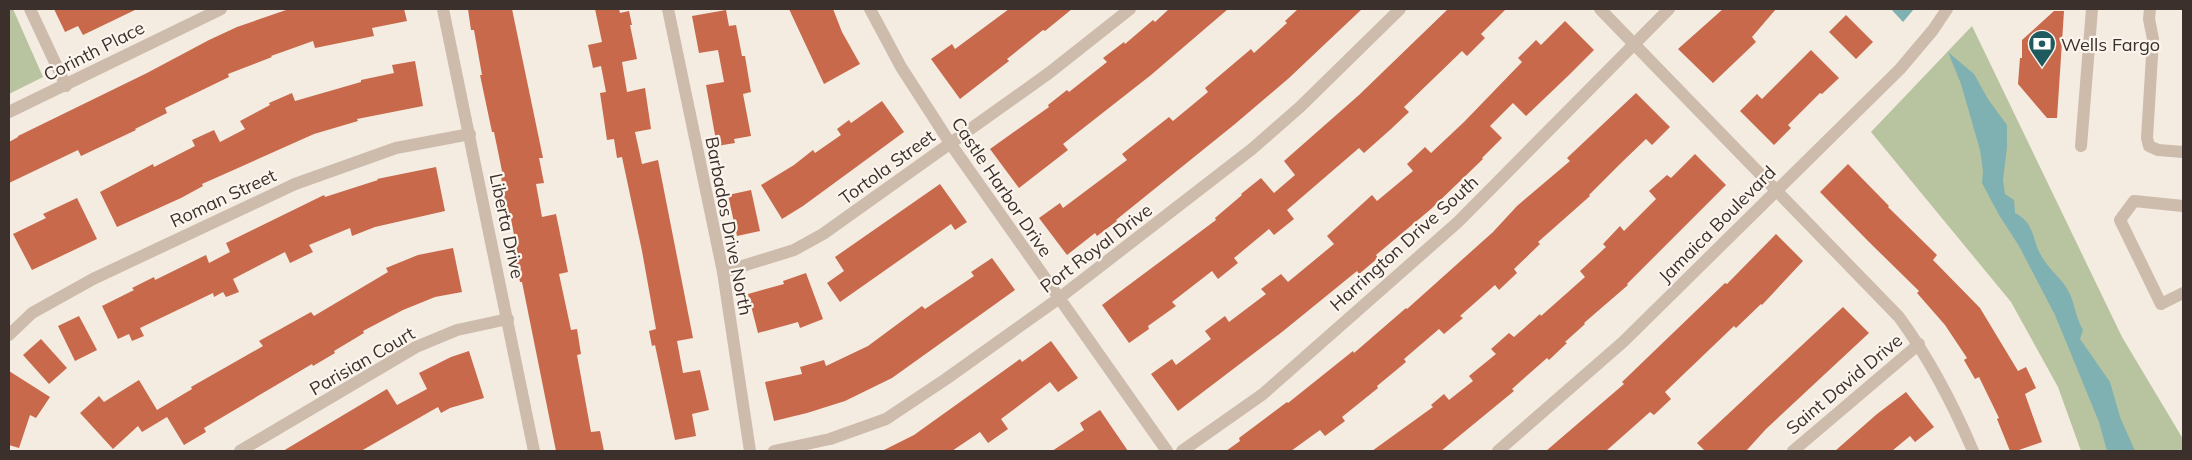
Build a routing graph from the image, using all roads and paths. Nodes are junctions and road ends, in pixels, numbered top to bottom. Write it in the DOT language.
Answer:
graph roads {
  1 [pos="30,9"];
  2 [pos="221,9"];
  3 [pos="444,9"];
  4 [pos="668,9"];
  5 [pos="870,9"];
  6 [pos="1130,9"];
  7 [pos="1400,9"];
  8 [pos="1600,9"];
  9 [pos="1670,9"];
  10 [pos="1947,9"];
  11 [pos="2092,9"];
  12 [pos="2150,9"];
  13 [pos="1634,43"];
  14 [pos="66,86"];
  15 [pos="9,112"];
  16 [pos="470,134"];
  17 [pos="950,143"];
  18 [pos="2082,146"];
  19 [pos="2183,152"];
  20 [pos="1777,189"];
  21 [pos="2183,206"];
  22 [pos="722,272"];
  23 [pos="2183,293"];
  24 [pos="1058,300"];
  25 [pos="508,319"];
  26 [pos="9,335"];
  27 [pos="1919,344"];
  28 [pos="240,451"];
  29 [pos="534,451"];
  30 [pos="750,451"];
  31 [pos="774,451"];
  32 [pos="1167,451"];
  33 [pos="1182,451"];
  34 [pos="1498,451"];
  35 [pos="1793,451"];
  36 [pos="1973,451"];
  1 -- 14 [label="street"];
  2 -- 14 [label="street, Corinth Place"];
  3 -- 16 [label="street, Liberta Drive"];
  4 -- 22 [label="street, Barbados Drive North"];
  5 -- 17 [label="street, Castle Harbor Drive"];
  6 -- 17 [label="street, Tortola Street"];
  7 -- 24 [label="street, Port Royal Drive"];
  8 -- 13 [label="street"];
  9 -- 13 [label="street, Harrington Drive South"];
  10 -- 20 [label="street, Jamaica Boulevard"];
  11 -- 18 [label="street"];
  12 -- 19 [label="street"];
  13 -- 20 [label="street"];
  13 -- 33 [label="street, Harrington Drive South"];
  14 -- 15 [label="street, Corinth Place"];
  16 -- 25 [label="street, Liberta Drive"];
  16 -- 26 [label="street, Roman Street"];
  17 -- 22 [label="street, Tortola Street"];
  17 -- 24 [label="street, Castle Harbor Drive"];
  20 -- 27 [label="street"];
  20 -- 34 [label="street, Jamaica Boulevard"];
  21 -- 23 [label="street"];
  22 -- 30 [label="street, Barbados Drive North"];
  24 -- 31 [label="street, Port Royal Drive"];
  24 -- 32 [label="street, Castle Harbor Drive"];
  25 -- 28 [label="street, Parisian Court"];
  25 -- 29 [label="street, Liberta Drive"];
  27 -- 35 [label="street, Saint David Drive"];
  27 -- 36 [label="street"];
}
